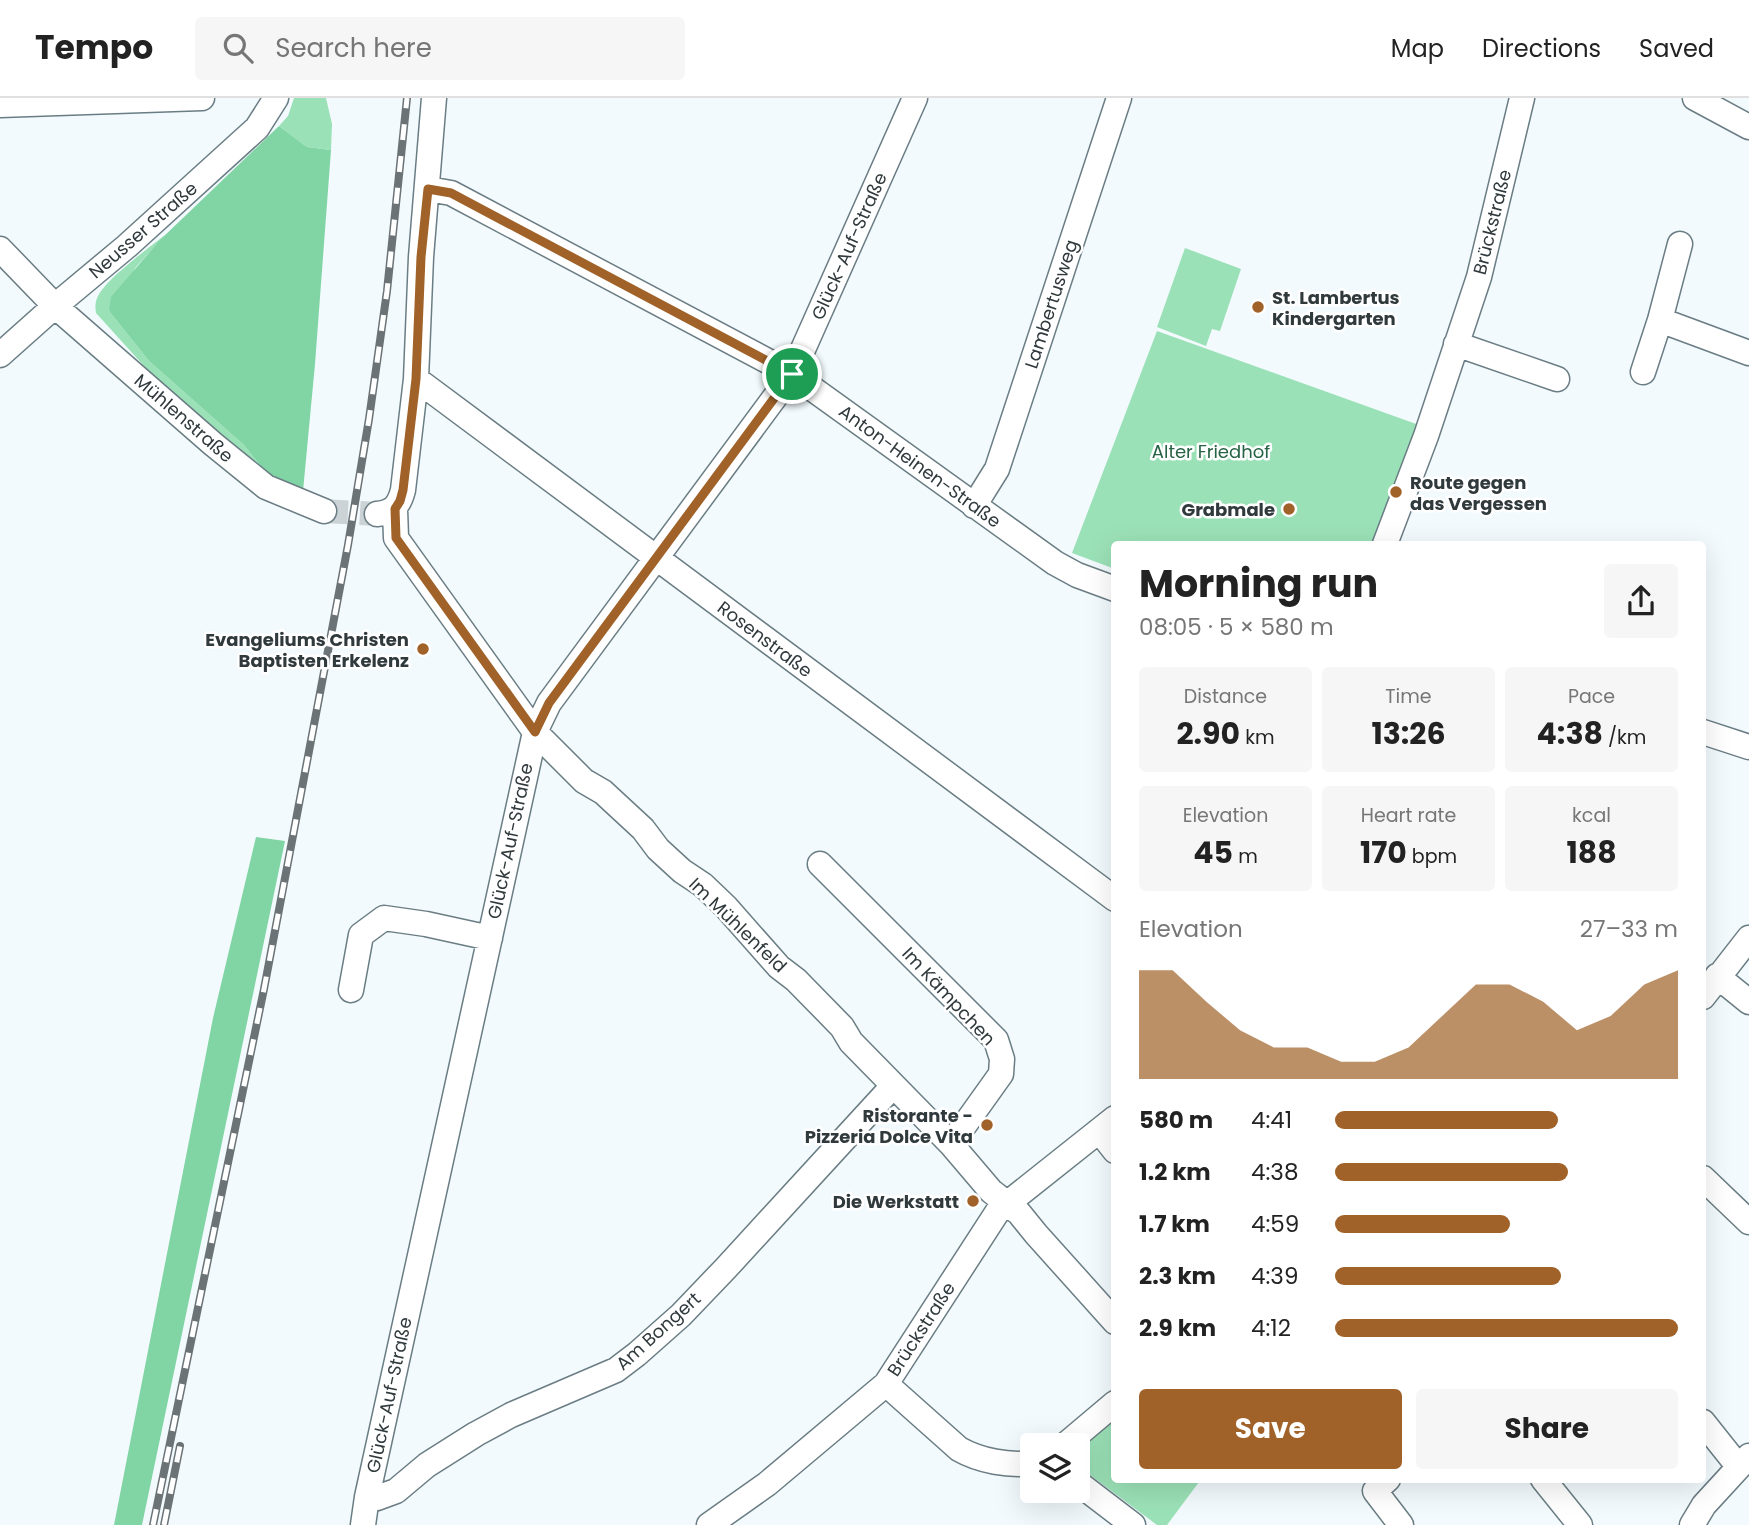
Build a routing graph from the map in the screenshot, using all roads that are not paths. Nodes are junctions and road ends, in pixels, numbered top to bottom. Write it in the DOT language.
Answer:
graph roads {
  1 [pos="202,98"];
  2 [pos="276,98"];
  3 [pos="433,98"];
  4 [pos="915,98"];
  5 [pos="1119,98"];
  6 [pos="1522,98"];
  7 [pos="1695,98"];
  8 [pos="0,105"];
  9 [pos="1749,127"];
  10 [pos="428,189"];
  11 [pos="1680,244"];
  12 [pos="0,249"];
  13 [pos="55,306"];
  14 [pos="1660,320"];
  15 [pos="1456,344"];
  16 [pos="1749,353"];
  17 [pos="0,355"];
  18 [pos="1643,372"];
  19 [pos="792,374"];
  20 [pos="416,379"];
  21 [pos="1557,379"];
  22 [pos="974,506"];
  23 [pos="324,511"];
  24 [pos="1386,541"];
  25 [pos="657,559"];
  26 [pos="1111,588"];
  27 [pos="535,732"];
  28 [pos="1706,733"];
  29 [pos="1749,747"];
  30 [pos="820,864"];
  31 [pos="1111,896"];
  32 [pos="490,938"];
  33 [pos="1749,938"];
  34 [pos="1717,976"];
  35 [pos="351,990"];
  36 [pos="1706,992"];
  37 [pos="1749,1002"];
  38 [pos="893,1086"];
  39 [pos="1110,1134"];
  40 [pos="951,1144"];
  41 [pos="1706,1181"];
  42 [pos="1007,1202"];
  43 [pos="1749,1223"];
  44 [pos="1111,1318"];
  45 [pos="886,1384"];
  46 [pos="1111,1407"];
  47 [pos="1706,1425"];
  48 [pos="1080,1433"];
  49 [pos="1744,1461"];
  50 [pos="1020,1462"];
  51 [pos="1384,1483"];
  52 [pos="1546,1483"];
  53 [pos="1090,1492"];
  54 [pos="367,1497"];
  55 [pos="363,1525"];
  56 [pos="709,1525"];
  57 [pos="1133,1525"];
  58 [pos="1401,1525"];
  59 [pos="1580,1525"];
  60 [pos="1692,1525"];
  1 -- 8 [label="street"];
  2 -- 13 [label="street, Neusser Straße"];
  3 -- 10 [label="street"];
  4 -- 19 [label="street, Glück-Auf-Straße"];
  5 -- 22 [label="street, Lambertusweg"];
  6 -- 15 [label="street, Brückstraße"];
  7 -- 9 [label="street"];
  10 -- 19 [label="street, Anton-Heinen-Straße"];
  10 -- 20 [label="street"];
  11 -- 14 [label="street"];
  12 -- 13 [label="street, Mühlenstraße"];
  13 -- 17 [label="street, Neusser Straße"];
  13 -- 23 [label="street, Mühlenstraße"];
  14 -- 16 [label="street"];
  14 -- 18 [label="street"];
  15 -- 21 [label="street"];
  15 -- 24 [label="street, Brückstraße"];
  19 -- 22 [label="street, Anton-Heinen-Straße"];
  19 -- 25 [label="street, Glück-Auf-Straße"];
  20 -- 25 [label="street, Rosenstraße"];
  20 -- 27 [label="street, Im Mühlenfeld"];
  22 -- 26 [label="street, Anton-Heinen-Straße"];
  25 -- 27 [label="street, Glück-Auf-Straße"];
  25 -- 31 [label="street, Rosenstraße"];
  27 -- 32 [label="street, Glück-Auf-Straße"];
  27 -- 38 [label="street, Im Mühlenfeld"];
  28 -- 29 [label="street"];
  30 -- 40 [label="street, Im Kämpchen"];
  32 -- 35 [label="street, Glück-Auf-Straße"];
  32 -- 54 [label="street, Glück-Auf-Straße"];
  33 -- 34 [label="street"];
  34 -- 36 [label="street"];
  34 -- 37 [label="street"];
  38 -- 40 [label="street, Im Mühlenfeld"];
  38 -- 54 [label="street, Am Bongert"];
  39 -- 42 [label="street, Brückstraße"];
  40 -- 42 [label="street, Im Mühlenfeld"];
  41 -- 43 [label="street"];
  42 -- 44 [label="street, Im Mühlenfeld"];
  42 -- 45 [label="street, Brückstraße"];
  45 -- 50 [label="street"];
  45 -- 56 [label="street, Brückstraße"];
  46 -- 48 [label="street"];
  47 -- 49 [label="street"];
  49 -- 60 [label="street"];
  51 -- 58 [label="street"];
  52 -- 59 [label="street"];
  53 -- 57 [label="street"];
  54 -- 55 [label="street, Glück-Auf-Straße"];
}
